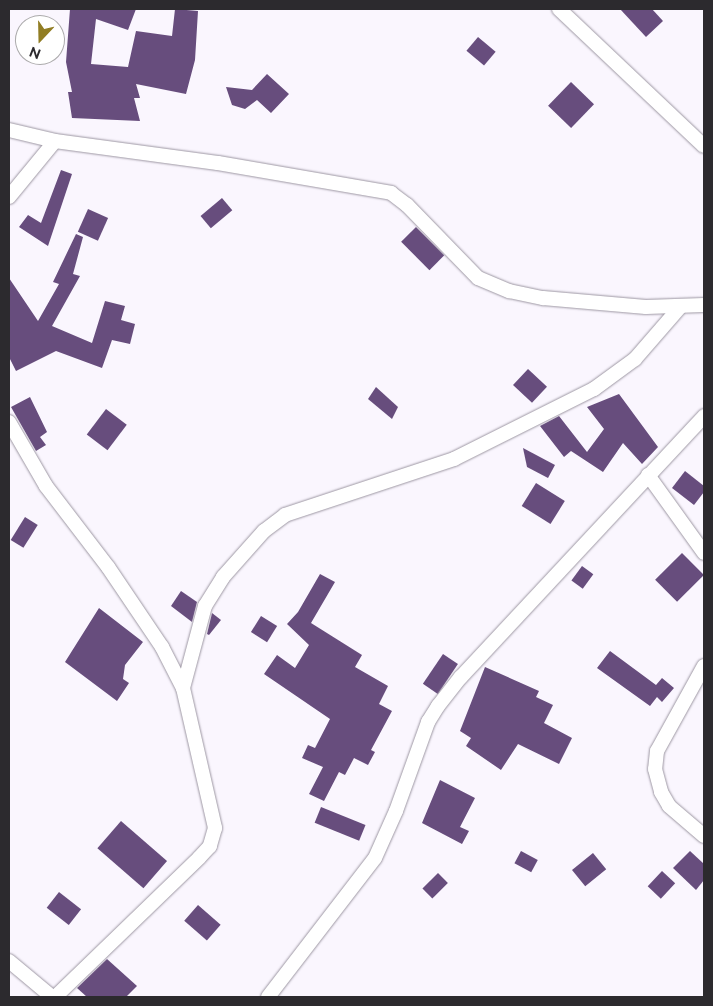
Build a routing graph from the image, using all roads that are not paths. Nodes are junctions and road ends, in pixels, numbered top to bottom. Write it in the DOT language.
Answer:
graph roads {
  1 [pos="559,9"];
  2 [pos="9,130"];
  3 [pos="55,141"];
  4 [pos="704,146"];
  5 [pos="9,197"];
  6 [pos="704,305"];
  7 [pos="680,307"];
  8 [pos="704,416"];
  9 [pos="9,422"];
  10 [pos="648,475"];
  11 [pos="704,553"];
  12 [pos="704,666"];
  13 [pos="183,688"];
  14 [pos="704,836"];
  15 [pos="9,961"];
  16 [pos="54,997"];
  17 [pos="268,997"];
  1 -- 4 [label="street"];
  2 -- 3 [label="street"];
  3 -- 5 [label="street"];
  3 -- 7 [label="street"];
  6 -- 7 [label="street"];
  7 -- 13 [label="street"];
  8 -- 10 [label="street"];
  9 -- 13 [label="street"];
  10 -- 11 [label="street"];
  10 -- 17 [label="street"];
  12 -- 14 [label="street"];
  13 -- 16 [label="street"];
  15 -- 16 [label="street"];
}
